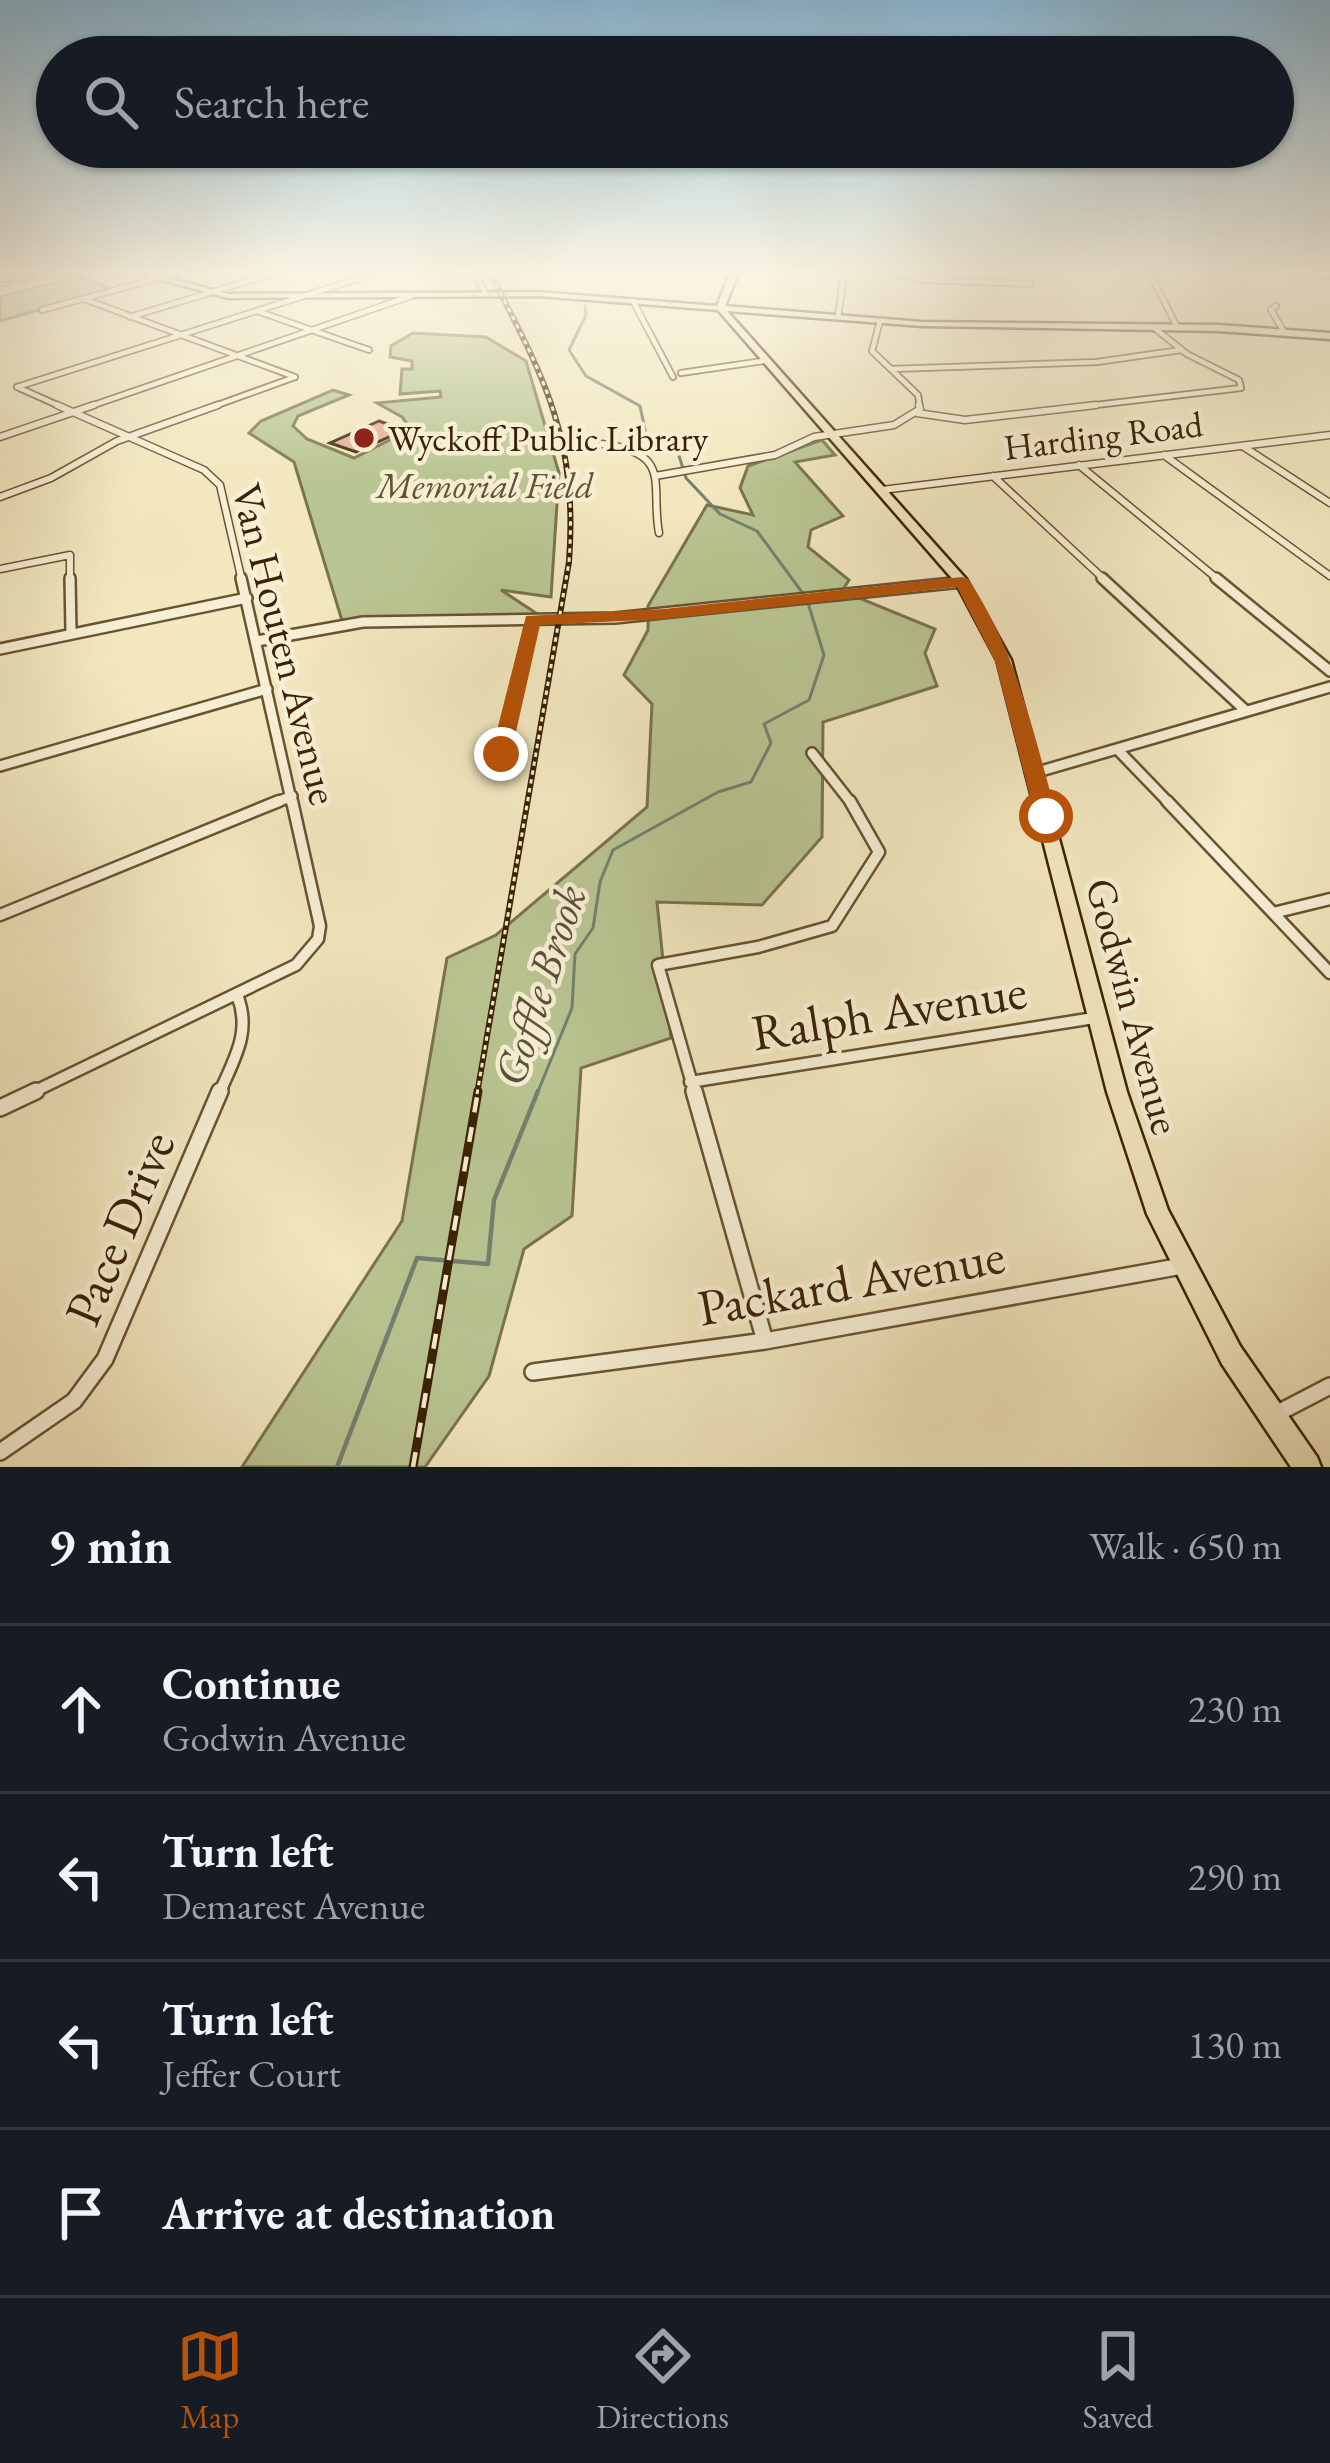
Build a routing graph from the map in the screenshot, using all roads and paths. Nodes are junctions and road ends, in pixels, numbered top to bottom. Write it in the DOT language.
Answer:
graph roads {
  1 [pos="159,341"];
  2 [pos="197,341"];
  3 [pos="278,341"];
  4 [pos="344,341"];
  5 [pos="654,341"];
  6 [pos="747,341"];
  7 [pos="875,341"];
  8 [pos="1171,341"];
  9 [pos="369,350"];
  10 [pos="1181,350"];
  11 [pos="236,356"];
  12 [pos="763,361"];
  13 [pos="891,369"];
  14 [pos="682,373"];
  15 [pos="673,377"];
  16 [pos="73,412"];
  17 [pos="917,413"];
  18 [pos="834,434"];
  19 [pos="1328,436"];
  20 [pos="0,437"];
  21 [pos="129,437"];
  22 [pos="602,444"];
  23 [pos="1242,446"];
  24 [pos="1164,455"];
  25 [pos="1079,465"];
  26 [pos="655,476"];
  27 [pos="993,476"];
  28 [pos="882,490"];
  29 [pos="0,497"];
  30 [pos="1330,503"];
  31 [pos="659,532"];
  32 [pos="0,569"];
  33 [pos="1330,575"];
  34 [pos="962,582"];
  35 [pos="247,598"];
  36 [pos="532,620"];
  37 [pos="71,632"];
  38 [pos="256,640"];
  39 [pos="0,649"];
  40 [pos="1330,671"];
  41 [pos="1330,687"];
  42 [pos="268,689"];
  43 [pos="1246,711"];
  44 [pos="1117,749"];
  45 [pos="812,753"];
  46 [pos="0,766"];
  47 [pos="488,767"];
  48 [pos="1034,773"];
  49 [pos="292,796"];
  50 [pos="1330,898"];
  51 [pos="1273,913"];
  52 [pos="0,915"];
  53 [pos="1330,973"];
  54 [pos="237,995"];
  55 [pos="1100,1017"];
  56 [pos="691,1082"];
  57 [pos="0,1108"];
  58 [pos="1182,1266"];
  59 [pos="765,1341"];
  60 [pos="533,1372"];
  61 [pos="1330,1386"];
  62 [pos="1271,1417"];
  63 [pos="0,1452"];
  64 [pos="1307,1467"];
  1 -- 16 [label="street, Van Houten Avenue"];
  2 -- 11 [label="street"];
  3 -- 11 [label="street"];
  4 -- 9 [label="street"];
  5 -- 15 [label="street"];
  6 -- 12 [label="main road, Godwin Avenue"];
  7 -- 13 [label="street"];
  8 -- 10 [label="street"];
  10 -- 13 [label="street"];
  10 -- 17 [label="street"];
  11 -- 16 [label="street"];
  11 -- 21 [label="street"];
  12 -- 14 [label="street"];
  12 -- 18 [label="main road, Godwin Avenue"];
  13 -- 17 [label="street"];
  16 -- 20 [label="street"];
  16 -- 21 [label="street, Van Houten Avenue"];
  17 -- 18 [label="street"];
  18 -- 26 [label="street"];
  18 -- 28 [label="main road, Godwin Avenue"];
  19 -- 23 [label="street, Harding Road"];
  21 -- 29 [label="street"];
  21 -- 35 [label="street, Van Houten Avenue"];
  22 -- 26 [label="street"];
  23 -- 24 [label="street, Harding Road"];
  23 -- 30 [label="street"];
  24 -- 25 [label="street, Harding Road"];
  24 -- 33 [label="street"];
  25 -- 27 [label="street, Harding Road"];
  25 -- 40 [label="street"];
  26 -- 31 [label="street"];
  27 -- 28 [label="street, Harding Road"];
  27 -- 43 [label="street"];
  28 -- 34 [label="main road, Godwin Avenue"];
  32 -- 37 [label="street"];
  34 -- 36 [label="street"];
  34 -- 48 [label="main road, Godwin Avenue"];
  35 -- 37 [label="street"];
  35 -- 38 [label="street, Van Houten Avenue"];
  36 -- 38 [label="street"];
  36 -- 47 [label="street"];
  37 -- 39 [label="street"];
  38 -- 42 [label="street, Van Houten Avenue"];
  41 -- 43 [label="street"];
  42 -- 46 [label="street"];
  42 -- 49 [label="street, Van Houten Avenue"];
  43 -- 44 [label="street"];
  44 -- 48 [label="street"];
  44 -- 51 [label="street"];
  45 -- 56 [label="street"];
  48 -- 55 [label="main road, Godwin Avenue"];
  49 -- 52 [label="street"];
  49 -- 54 [label="street, Van Houten Avenue"];
  50 -- 51 [label="street"];
  51 -- 53 [label="street"];
  54 -- 57 [label="street"];
  54 -- 63 [label="street, Pace Drive"];
  55 -- 56 [label="street, Ralph Avenue"];
  55 -- 58 [label="main road, Godwin Avenue"];
  56 -- 59 [label="street"];
  58 -- 59 [label="street, Packard Avenue"];
  58 -- 62 [label="main road, Godwin Avenue"];
  59 -- 60 [label="street, Packard Avenue"];
  61 -- 62 [label="street"];
  62 -- 64 [label="main road, Godwin Avenue"];
}
